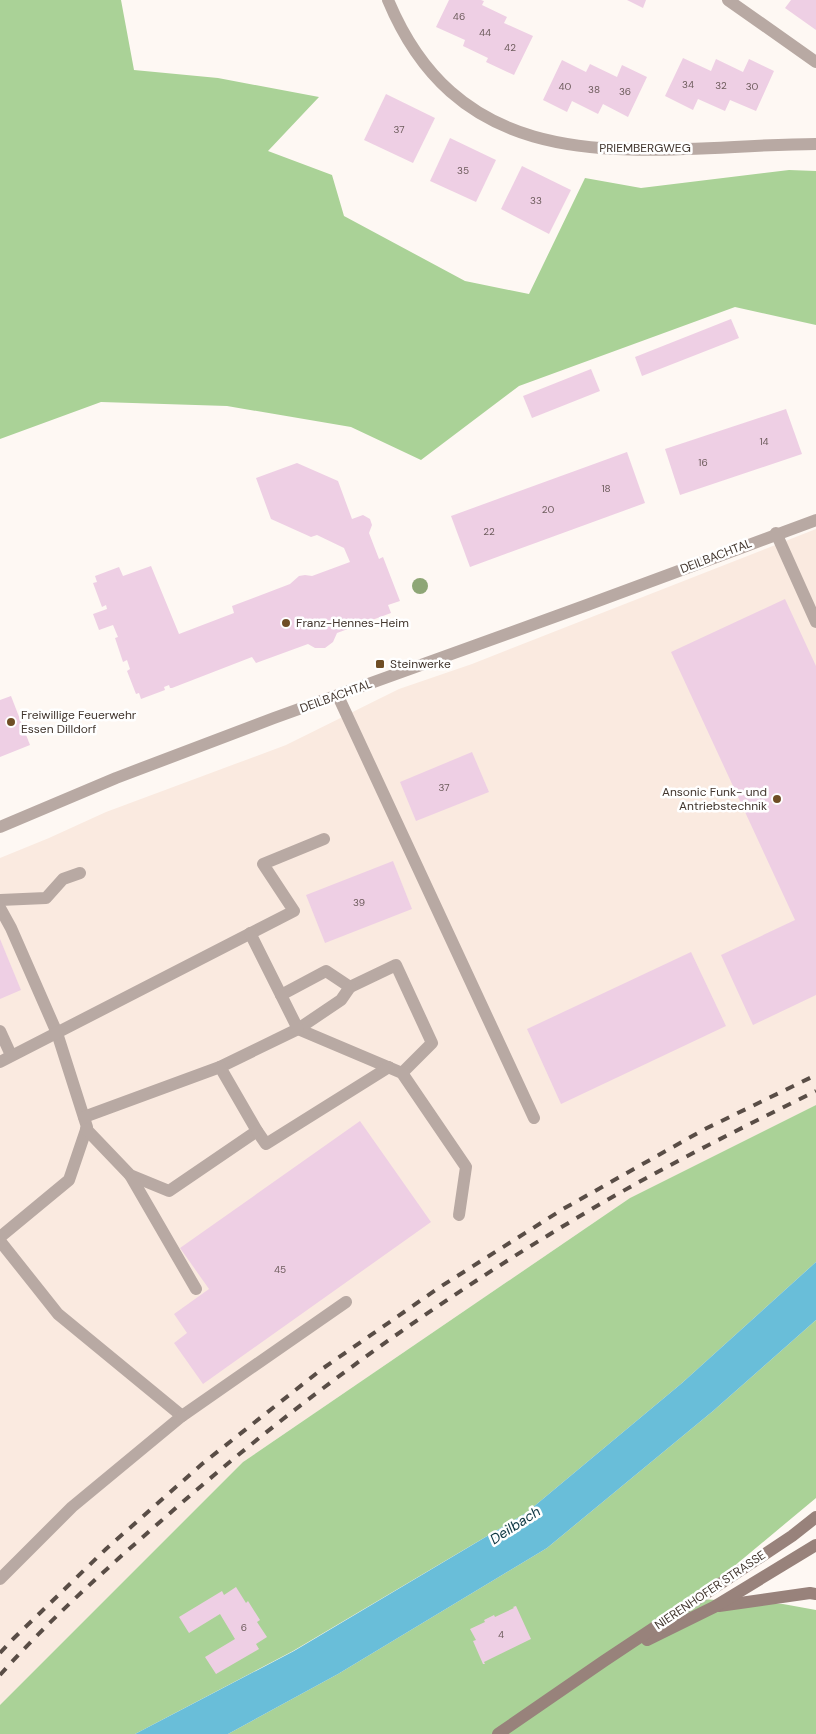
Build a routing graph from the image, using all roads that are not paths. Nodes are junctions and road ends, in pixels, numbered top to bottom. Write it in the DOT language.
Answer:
graph roads {
  1 [pos="388,0"];
  2 [pos="728,0"];
  3 [pos="816,62"];
  4 [pos="816,144"];
  5 [pos="816,520"];
  6 [pos="776,533"];
  7 [pos="816,622"];
  8 [pos="338,696"];
  9 [pos="0,827"];
  10 [pos="324,839"];
  11 [pos="80,873"];
  12 [pos="0,900"];
  13 [pos="0,908"];
  14 [pos="250,933"];
  15 [pos="350,987"];
  16 [pos="281,995"];
  17 [pos="298,1029"];
  18 [pos="0,1031"];
  19 [pos="57,1033"];
  20 [pos="6,1058"];
  21 [pos="220,1067"];
  22 [pos="389,1067"];
  23 [pos="402,1073"];
  24 [pos="534,1118"];
  25 [pos="85,1123"];
  26 [pos="257,1131"];
  27 [pos="130,1175"];
  28 [pos="459,1215"];
  29 [pos="0,1239"];
  30 [pos="196,1289"];
  31 [pos="346,1302"];
  32 [pos="182,1416"];
  33 [pos="816,1517"];
  34 [pos="816,1544"];
  35 [pos="0,1578"];
  36 [pos="816,1594"];
  37 [pos="714,1607"];
  38 [pos="604,1661"];
  39 [pos="498,1734"];
  1 -- 4 [label="street, PRIEMBERGWEG"];
  2 -- 3 [label="street"];
  5 -- 6 [label="street, DEILBACHTAL"];
  6 -- 7 [label="street"];
  6 -- 8 [label="street, DEILBACHTAL"];
  8 -- 9 [label="street, DEILBACHTAL"];
  8 -- 24 [label="street"];
  10 -- 14 [label="street"];
  11 -- 12 [label="street"];
  13 -- 19 [label="street"];
  14 -- 16 [label="street"];
  14 -- 19 [label="street"];
  15 -- 16 [label="street"];
  15 -- 17 [label="street"];
  15 -- 23 [label="street"];
  16 -- 17 [label="street"];
  17 -- 21 [label="street"];
  17 -- 22 [label="street"];
  18 -- 20 [label="street"];
  19 -- 20 [label="street"];
  19 -- 25 [label="street"];
  21 -- 25 [label="street"];
  21 -- 26 [label="street"];
  22 -- 23 [label="street"];
  22 -- 26 [label="street"];
  23 -- 28 [label="street"];
  25 -- 27 [label="street"];
  25 -- 29 [label="street"];
  26 -- 27 [label="street"];
  27 -- 30 [label="street"];
  29 -- 32 [label="street"];
  31 -- 32 [label="street"];
  32 -- 35 [label="street"];
  33 -- 38 [label="main road, NIERENHOFER STRASSE"];
  34 -- 37 [label="main road, NIERENHOFER STRASSE"];
  36 -- 37 [label="main road"];
  37 -- 38 [label="main road, NIERENHOFER STRASSE"];
  38 -- 39 [label="main road, NIERENHOFER STRASSE"];
}
